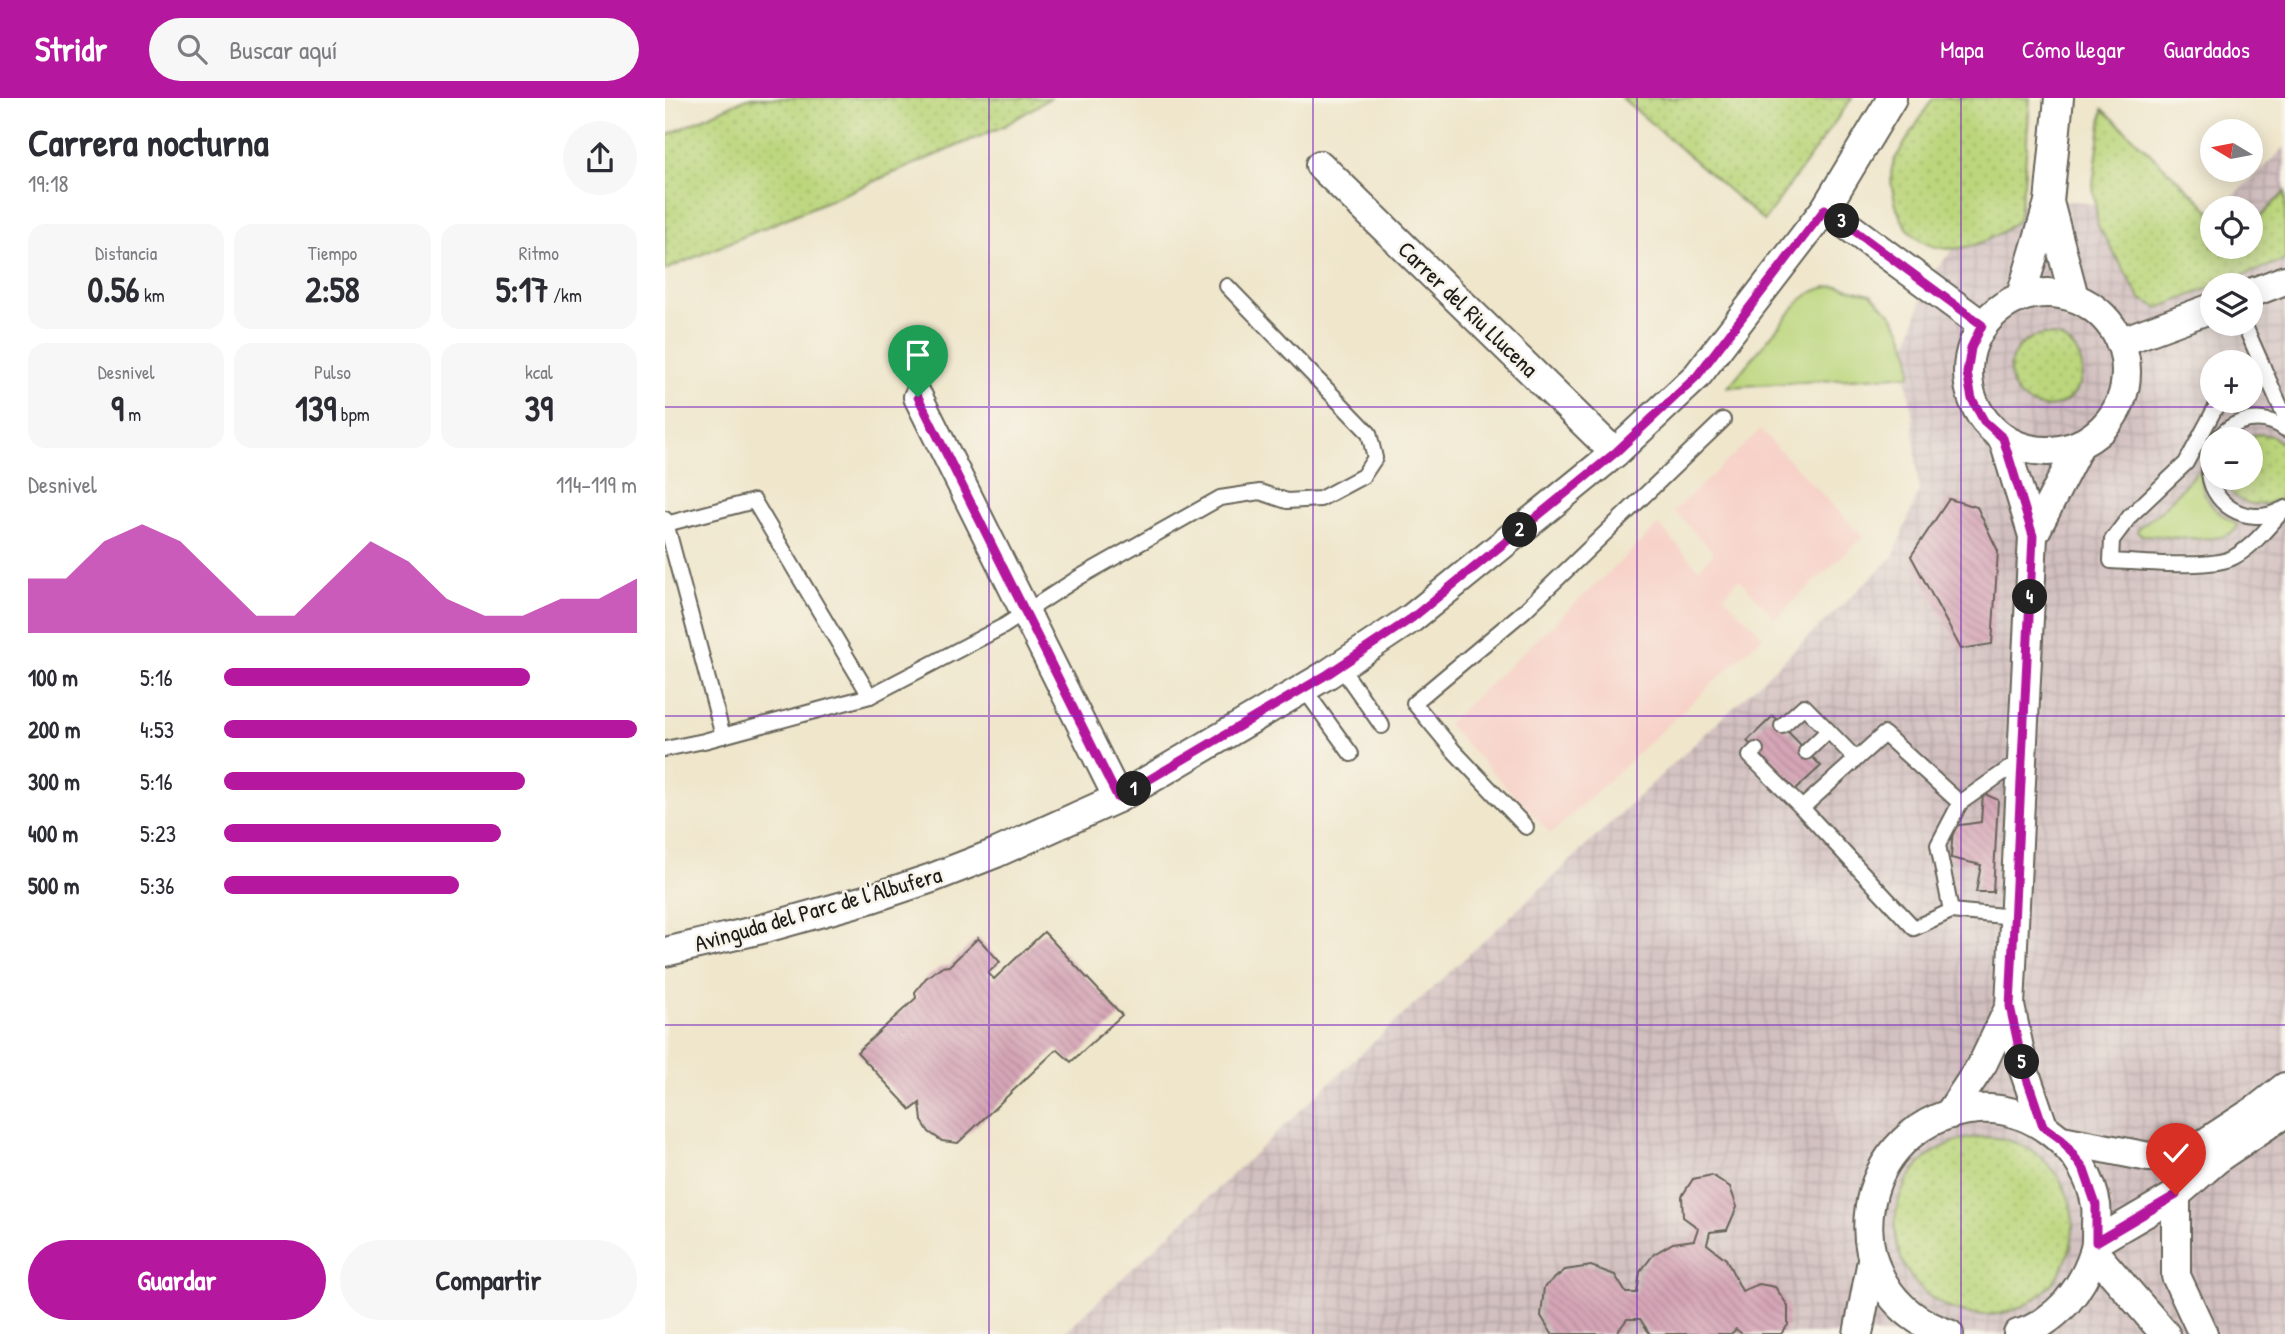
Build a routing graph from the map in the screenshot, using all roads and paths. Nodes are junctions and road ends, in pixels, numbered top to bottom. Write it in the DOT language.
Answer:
graph roads {
  1 [pos="1892,98"];
  2 [pos="2059,98"];
  3 [pos="1320,165"];
  4 [pos="2049,202"];
  5 [pos="1825,209"];
  6 [pos="2285,280"];
  7 [pos="1227,286"];
  8 [pos="2263,288"];
  9 [pos="2021,296"];
  10 [pos="2074,297"];
  11 [pos="2200,312"];
  12 [pos="1982,325"];
  13 [pos="2120,342"];
  14 [pos="2263,380"];
  15 [pos="918,397"];
  16 [pos="2213,413"];
  17 [pos="2285,417"];
  18 [pos="1723,420"];
  19 [pos="2232,427"];
  20 [pos="2285,429"];
  21 [pos="2003,438"];
  22 [pos="2080,444"];
  23 [pos="1615,453"];
  24 [pos="2214,490"];
  25 [pos="2285,508"];
  26 [pos="666,522"];
  27 [pos="2033,536"];
  28 [pos="1023,611"];
  29 [pos="1340,666"];
  30 [pos="1304,689"];
  31 [pos="870,696"];
  32 [pos="1382,726"];
  33 [pos="1781,726"];
  34 [pos="1828,731"];
  35 [pos="723,736"];
  36 [pos="665,749"];
  37 [pos="1756,750"];
  38 [pos="1807,752"];
  39 [pos="1351,754"];
  40 [pos="1856,759"];
  41 [pos="2022,760"];
  42 [pos="1118,798"];
  43 [pos="1960,803"];
  44 [pos="1802,808"];
  45 [pos="1526,827"];
  46 [pos="1951,911"];
  47 [pos="2014,917"];
  48 [pos="665,952"];
  49 [pos="2010,1006"];
  50 [pos="2285,1087"];
  51 [pos="1949,1114"];
  52 [pos="2280,1118"];
  53 [pos="2052,1133"];
  54 [pos="2176,1195"];
  55 [pos="2095,1247"];
  56 [pos="1872,1260"];
  57 [pos="1858,1334"];
  58 [pos="1949,1334"];
  59 [pos="2024,1334"];
  60 [pos="2165,1334"];
  61 [pos="2203,1334"];
  1 -- 5 [label="street, Avinguda del Parc de l'Albufera"];
  2 -- 4 [label="street"];
  3 -- 23 [label="street, Carrer del Riu Llucena"];
  4 -- 9 [label="street"];
  4 -- 10 [label="street"];
  5 -- 12 [label="street"];
  5 -- 23 [label="street, Avinguda del Parc de l'Albufera"];
  6 -- 8 [label="street"];
  7 -- 28 [label="lane"];
  9 -- 10 [label="street"];
  9 -- 12 [label="street"];
  10 -- 13 [label="street"];
  11 -- 13 [label="street"];
  12 -- 21 [label="street"];
  13 -- 22 [label="street"];
  14 -- 17 [label="lane"];
  15 -- 28 [label="street"];
  16 -- 25 [label="lane"];
  18 -- 45 [label="lane"];
  19 -- 20 [label="lane"];
  21 -- 22 [label="street"];
  21 -- 27 [label="street"];
  22 -- 27 [label="street"];
  23 -- 29 [label="street, Avinguda del Parc de l'Albufera"];
  24 -- 25 [label="lane"];
  26 -- 31 [label="lane"];
  26 -- 35 [label="lane"];
  27 -- 41 [label="street"];
  28 -- 31 [label="lane"];
  28 -- 42 [label="street"];
  29 -- 30 [label="street, Avinguda del Parc de l'Albufera"];
  29 -- 32 [label="lane"];
  30 -- 39 [label="lane"];
  30 -- 42 [label="street, Avinguda del Parc de l'Albufera"];
  31 -- 35 [label="lane"];
  33 -- 34 [label="lane"];
  34 -- 38 [label="lane"];
  34 -- 40 [label="lane"];
  35 -- 36 [label="lane"];
  37 -- 44 [label="lane"];
  40 -- 43 [label="lane"];
  40 -- 44 [label="lane"];
  41 -- 43 [label="lane"];
  41 -- 47 [label="street"];
  42 -- 48 [label="street, Avinguda del Parc de l'Albufera"];
  43 -- 46 [label="lane"];
  44 -- 46 [label="lane"];
  46 -- 47 [label="lane"];
  47 -- 49 [label="street"];
  49 -- 51 [label="street"];
  49 -- 53 [label="street"];
  50 -- 53 [label="street"];
  51 -- 53 [label="street"];
  51 -- 56 [label="street"];
  52 -- 54 [label="street"];
  53 -- 55 [label="street"];
  54 -- 55 [label="street"];
  54 -- 61 [label="street"];
  55 -- 59 [label="street"];
  55 -- 60 [label="street"];
  56 -- 57 [label="street"];
  56 -- 58 [label="street"];
}
